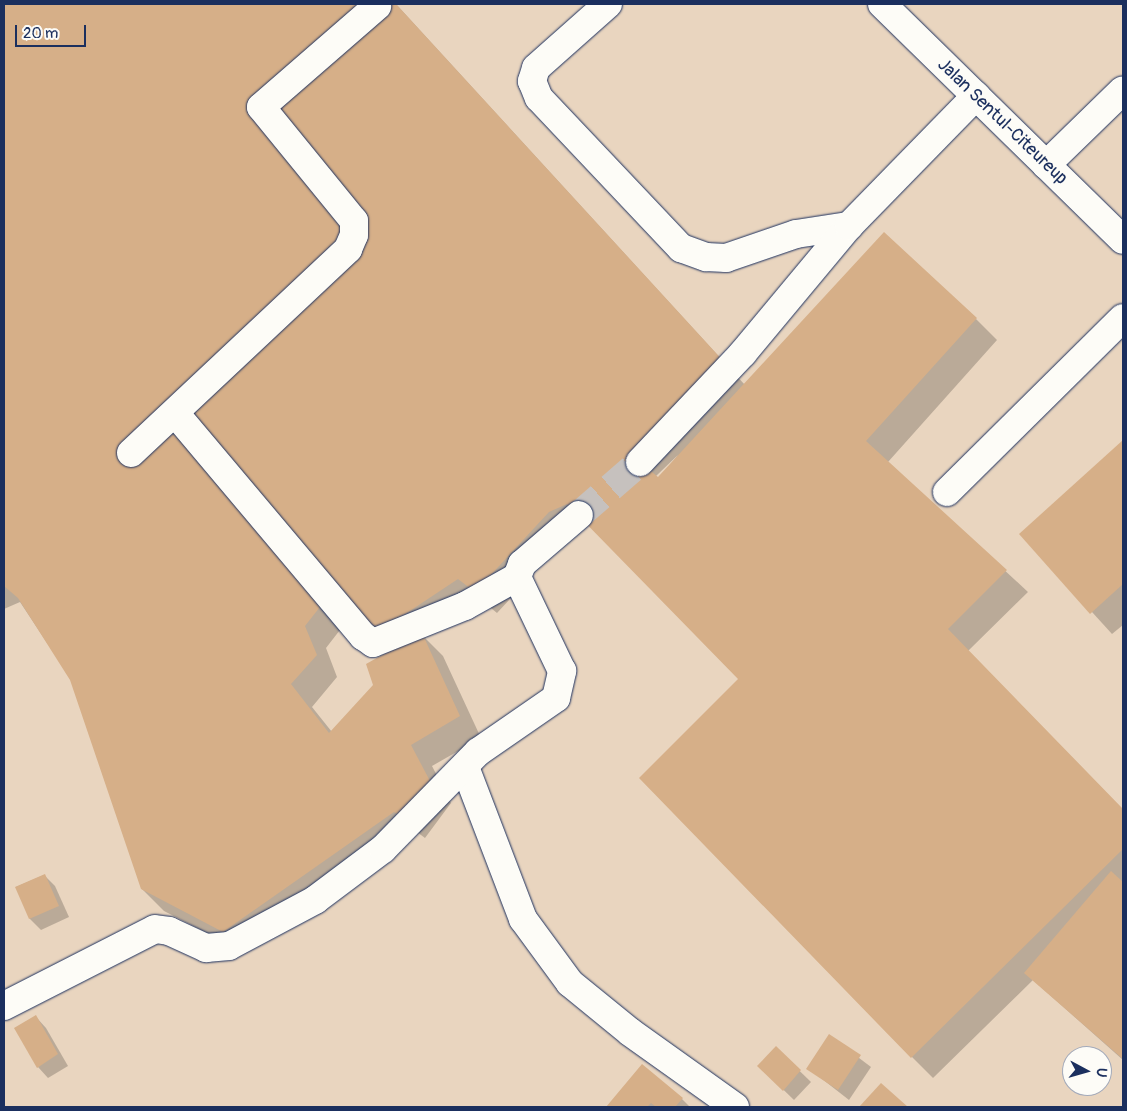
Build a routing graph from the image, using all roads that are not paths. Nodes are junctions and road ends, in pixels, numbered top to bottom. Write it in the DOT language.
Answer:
graph roads {
  1 [pos="608,4"];
  2 [pos="882,4"];
  3 [pos="377,6"];
  4 [pos="1123,90"];
  5 [pos="976,96"];
  6 [pos="1046,165"];
  7 [pos="849,226"];
  8 [pos="1123,240"];
  9 [pos="1123,318"];
  10 [pos="174,413"];
  11 [pos="131,454"];
  12 [pos="640,462"];
  13 [pos="946,492"];
  14 [pos="579,515"];
  15 [pos="517,577"];
  16 [pos="465,768"];
  17 [pos="4,1006"];
  18 [pos="735,1107"];
  1 -- 7 [label="street"];
  2 -- 5 [label="street, Jalan Sentul-Citeureup"];
  3 -- 10 [label="street"];
  4 -- 6 [label="street"];
  5 -- 6 [label="street, Jalan Sentul-Citeureup"];
  5 -- 7 [label="street"];
  6 -- 8 [label="street, Jalan Sentul-Citeureup"];
  7 -- 12 [label="street"];
  9 -- 13 [label="street"];
  10 -- 11 [label="street"];
  10 -- 15 [label="street"];
  14 -- 15 [label="street"];
  15 -- 16 [label="street"];
  16 -- 17 [label="street"];
  16 -- 18 [label="street"];
}
